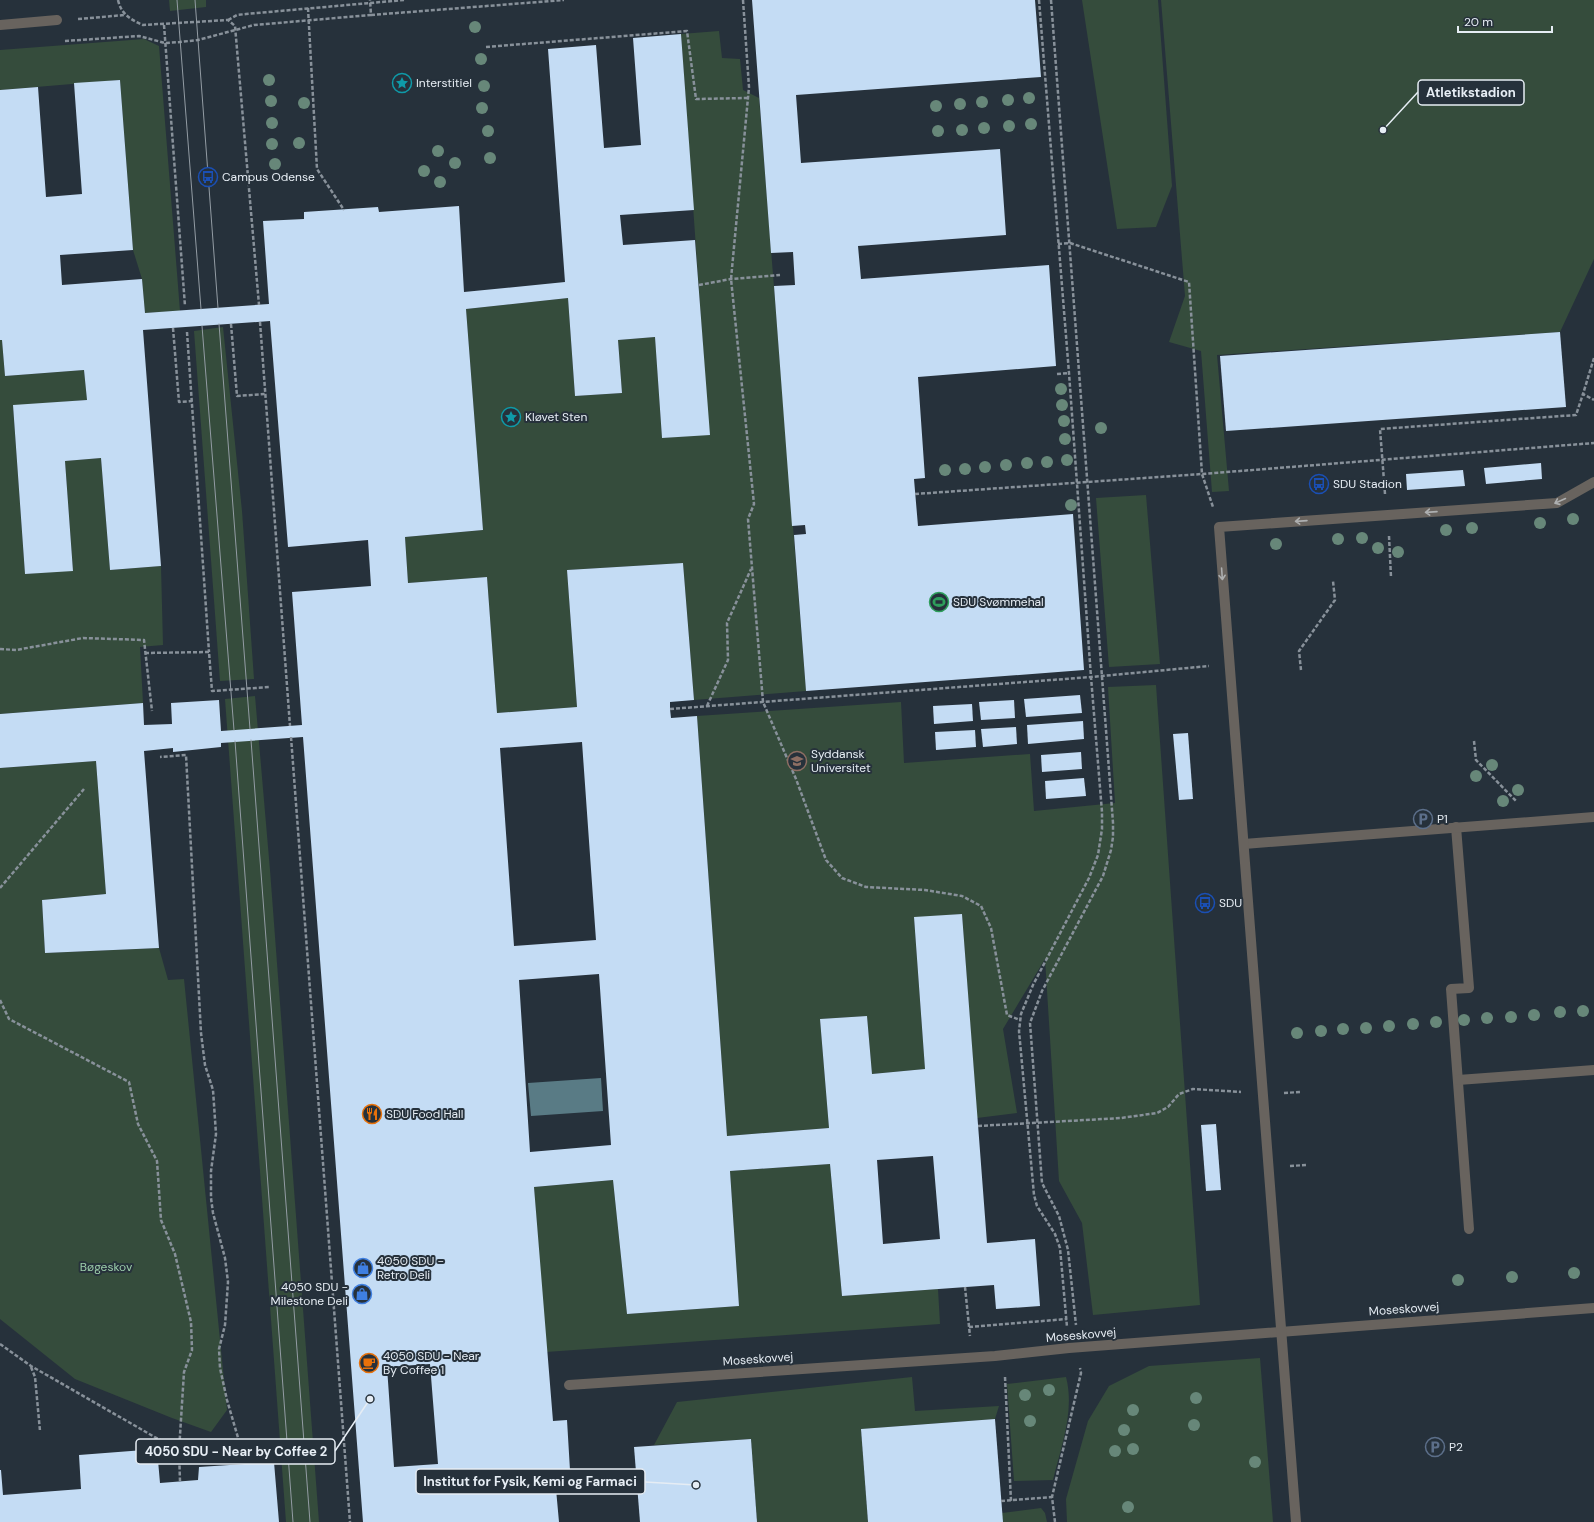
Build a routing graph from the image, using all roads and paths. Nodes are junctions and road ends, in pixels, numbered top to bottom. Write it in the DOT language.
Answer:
graph roads {
  1 [pos="118,0"];
  2 [pos="338,0"];
  3 [pos="404,0"];
  4 [pos="564,0"];
  5 [pos="743,0"];
  6 [pos="1039,0"];
  7 [pos="1052,0"];
  8 [pos="370,1"];
  9 [pos="339,5"];
  10 [pos="308,8"];
  11 [pos="125,15"];
  12 [pos="371,15"];
  13 [pos="57,20"];
  14 [pos="228,20"];
  15 [pos="309,20"];
  16 [pos="0,25"];
  17 [pos="164,25"];
  18 [pos="237,30"];
  19 [pos="62,41"];
  20 [pos="165,43"];
  21 [pos="486,47"];
  22 [pos="748,98"];
  23 [pos="344,210"];
  24 [pos="1070,243"];
  25 [pos="1058,244"];
  26 [pos="780,275"];
  27 [pos="731,279"];
  28 [pos="698,285"];
  29 [pos="259,305"];
  30 [pos="185,306"];
  31 [pos="260,322"];
  32 [pos="231,324"];
  33 [pos="173,328"];
  34 [pos="187,332"];
  35 [pos="1594,358"];
  36 [pos="1069,373"];
  37 [pos="1057,374"];
  38 [pos="265,394"];
  39 [pos="1583,394"];
  40 [pos="1594,400"];
  41 [pos="192,401"];
  42 [pos="1594,443"];
  43 [pos="1383,460"];
  44 [pos="1202,474"];
  45 [pos="1077,482"];
  46 [pos="1087,482"];
  47 [pos="1594,482"];
  48 [pos="915,494"];
  49 [pos="1387,515"];
  50 [pos="1219,527"];
  51 [pos="751,568"];
  52 [pos="1391,577"];
  53 [pos="1333,581"];
  54 [pos="0,649"];
  55 [pos="209,652"];
  56 [pos="145,653"];
  57 [pos="1230,664"];
  58 [pos="1301,670"];
  59 [pos="1102,676"];
  60 [pos="1091,677"];
  61 [pos="270,687"];
  62 [pos="763,702"];
  63 [pos="707,706"];
  64 [pos="670,709"];
  65 [pos="152,711"];
  66 [pos="290,726"];
  67 [pos="291,737"];
  68 [pos="1474,741"];
  69 [pos="160,757"];
  70 [pos="84,789"];
  71 [pos="1594,817"];
  72 [pos="1521,822"];
  73 [pos="1456,827"];
  74 [pos="1244,844"];
  75 [pos="0,888"];
  76 [pos="0,1000"];
  77 [pos="1020,1020"];
  78 [pos="1594,1070"];
  79 [pos="1458,1080"];
  80 [pos="1263,1094"];
  81 [pos="1036,1122"];
  82 [pos="1027,1123"];
  83 [pos="978,1126"];
  84 [pos="1469,1229"];
  85 [pos="965,1287"];
  86 [pos="1594,1308"];
  87 [pos="1067,1319"];
  88 [pos="969,1327"];
  89 [pos="1282,1332"];
  90 [pos="0,1344"];
  91 [pos="1074,1348"];
  92 [pos="971,1357"];
  93 [pos="31,1366"];
  94 [pos="1012,1377"];
  95 [pos="569,1385"];
  96 [pos="40,1431"];
  97 [pos="179,1451"];
  98 [pos="180,1481"];
  99 [pos="1052,1497"];
  100 [pos="1001,1501"];
  101 [pos="1011,1501"];
  102 [pos="350,1522"];
  103 [pos="1055,1522"];
  104 [pos="1296,1522"];
  1 -- 11 [label="path"];
  2 -- 9 [label="path"];
  3 -- 8 [label="path"];
  4 -- 12 [label="path"];
  5 -- 22 [label="path"];
  6 -- 25 [label="path"];
  7 -- 24 [label="path"];
  8 -- 9 [label="path"];
  8 -- 12 [label="path"];
  9 -- 10 [label="path"];
  10 -- 14 [label="path"];
  10 -- 15 [label="path"];
  11 -- 13 [label="path"];
  11 -- 17 [label="path"];
  12 -- 15 [label="path"];
  13 -- 16 [label="lane"];
  14 -- 17 [label="path"];
  14 -- 18 [label="path"];
  15 -- 18 [label="path"];
  15 -- 23 [label="path"];
  17 -- 20 [label="path"];
  18 -- 20 [label="path"];
  18 -- 29 [label="path"];
  19 -- 20 [label="path"];
  20 -- 30 [label="path"];
  21 -- 22 [label="path"];
  22 -- 27 [label="path"];
  24 -- 25 [label="path"];
  24 -- 44 [label="path"];
  24 -- 46 [label="path"];
  25 -- 36 [label="path"];
  26 -- 27 [label="path"];
  27 -- 28 [label="path"];
  27 -- 51 [label="path"];
  31 -- 38 [label="path"];
  32 -- 38 [label="path"];
  33 -- 41 [label="path"];
  34 -- 41 [label="path"];
  35 -- 39 [label="path"];
  36 -- 37 [label="path"];
  36 -- 45 [label="path"];
  38 -- 66 [label="path"];
  39 -- 40 [label="path"];
  39 -- 43 [label="path"];
  41 -- 55 [label="path"];
  42 -- 43 [label="path"];
  43 -- 44 [label="path"];
  43 -- 49 [label="path"];
  44 -- 46 [label="path"];
  44 -- 50 [label="path"];
  45 -- 46 [label="path"];
  45 -- 48 [label="path"];
  45 -- 60 [label="path"];
  46 -- 59 [label="path"];
  47 -- 49 [label="lane, one-way"];
  49 -- 50 [label="lane, one-way"];
  49 -- 52 [label="path"];
  50 -- 57 [label="lane, one-way"];
  51 -- 62 [label="path"];
  51 -- 63 [label="path"];
  53 -- 58 [label="path"];
  54 -- 56 [label="path"];
  55 -- 56 [label="path"];
  55 -- 61 [label="path"];
  56 -- 65 [label="path"];
  57 -- 59 [label="path"];
  57 -- 74 [label="lane"];
  59 -- 60 [label="path"];
  59 -- 81 [label="path"];
  60 -- 62 [label="path"];
  60 -- 77 [label="path"];
  62 -- 63 [label="path"];
  62 -- 77 [label="path"];
  63 -- 64 [label="path"];
  67 -- 102 [label="path"];
  68 -- 72 [label="path"];
  69 -- 97 [label="path"];
  70 -- 75 [label="path"];
  71 -- 72 [label="lane"];
  72 -- 73 [label="lane"];
  73 -- 74 [label="lane"];
  73 -- 79 [label="lane"];
  74 -- 80 [label="lane"];
  76 -- 97 [label="path"];
  77 -- 82 [label="path"];
  78 -- 79 [label="lane"];
  79 -- 84 [label="lane"];
  80 -- 81 [label="path"];
  80 -- 89 [label="lane"];
  81 -- 82 [label="path"];
  81 -- 91 [label="path"];
  82 -- 83 [label="path"];
  82 -- 87 [label="path"];
  85 -- 88 [label="path"];
  86 -- 89 [label="lane, Moseskovvej"];
  87 -- 88 [label="path"];
  87 -- 91 [label="path"];
  88 -- 92 [label="path"];
  89 -- 91 [label="lane, Moseskovvej"];
  89 -- 104 [label="lane"];
  90 -- 93 [label="path"];
  91 -- 92 [label="lane, Moseskovvej"];
  91 -- 99 [label="path"];
  92 -- 95 [label="lane, Moseskovvej"];
  93 -- 96 [label="path"];
  93 -- 97 [label="path"];
  94 -- 101 [label="path"];
  97 -- 98 [label="path"];
  99 -- 101 [label="path"];
  99 -- 103 [label="path"];
  100 -- 101 [label="path"];
}
